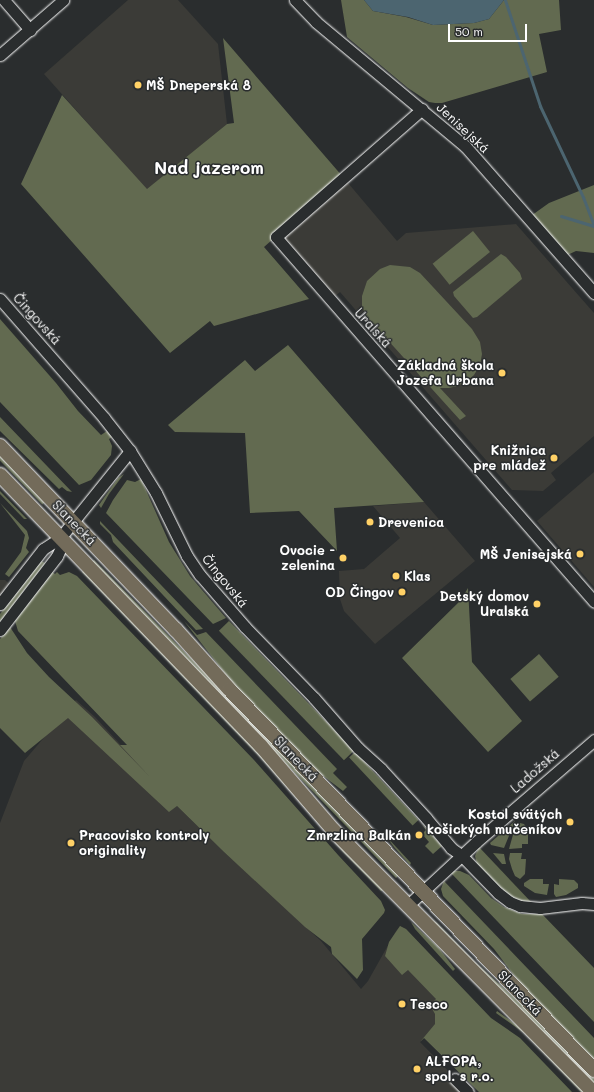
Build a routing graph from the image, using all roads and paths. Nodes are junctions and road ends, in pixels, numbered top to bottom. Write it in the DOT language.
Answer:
graph roads {
  1 [pos="4,0"];
  2 [pos="63,0"];
  3 [pos="296,0"];
  4 [pos="30,30"];
  5 [pos="0,55"];
  6 [pos="422,109"];
  7 [pos="594,293"];
  8 [pos="0,299"];
  9 [pos="0,446"];
  10 [pos="130,451"];
  11 [pos="0,475"];
  12 [pos="73,522"];
  13 [pos="60,538"];
  14 [pos="594,602"];
  15 [pos="0,604"];
  16 [pos="0,630"];
  17 [pos="594,740"];
  18 [pos="461,855"];
  19 [pos="422,891"];
  20 [pos="594,904"];
  21 [pos="407,906"];
  22 [pos="594,1070"];
  23 [pos="455,1079"];
  24 [pos="468,1092"];
  25 [pos="593,1092"];
  1 -- 4 [label="street"];
  2 -- 4 [label="street"];
  3 -- 6 [label="street, Jenisejská"];
  4 -- 5 [label="street"];
  6 -- 7 [label="street, Jenisejská"];
  6 -- 14 [label="street, Uralská"];
  8 -- 10 [label="street, Čingovská"];
  9 -- 12 [label="main road, Slanecká"];
  10 -- 12 [label="street"];
  10 -- 18 [label="street, Čingovská"];
  11 -- 13 [label="main road, Slanecká"];
  12 -- 13 [label="street"];
  12 -- 19 [label="main road, Slanecká"];
  13 -- 15 [label="street"];
  13 -- 16 [label="street"];
  13 -- 21 [label="main road, Slanecká"];
  17 -- 18 [label="street, Ladožská"];
  18 -- 19 [label="street, Ladožská"];
  18 -- 20 [label="street, Čingovská"];
  19 -- 21 [label="street, Ladožská"];
  19 -- 22 [label="main road, Slanecká"];
  21 -- 25 [label="main road, Slanecká"];
  23 -- 24 [label="street"];
}
